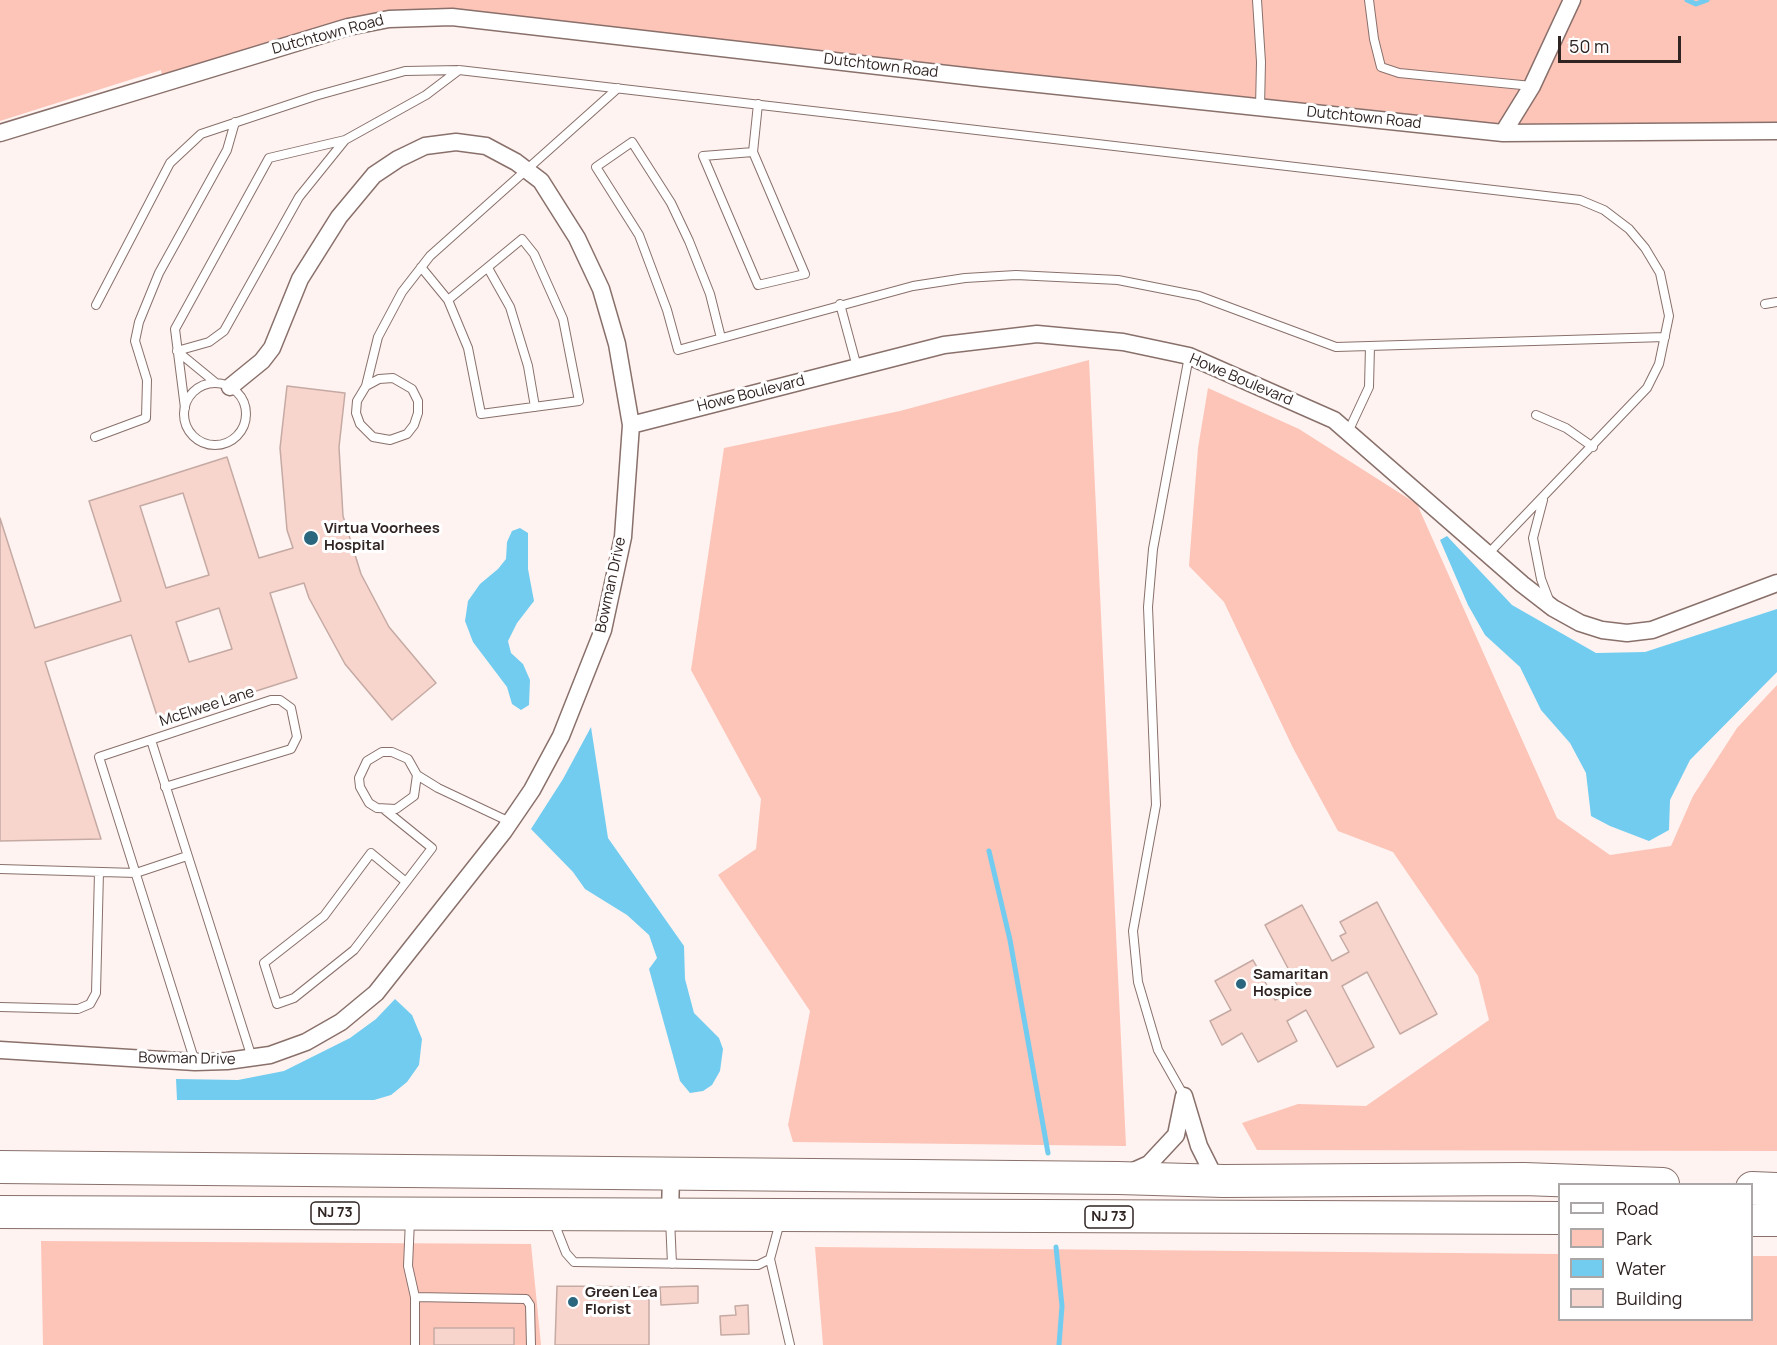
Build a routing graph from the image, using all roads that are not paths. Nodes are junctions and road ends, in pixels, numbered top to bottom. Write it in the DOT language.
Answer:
graph roads {
  1 [pos="1257,0"];
  2 [pos="1370,0"];
  3 [pos="1572,0"];
  4 [pos="459,70"];
  5 [pos="1532,86"];
  6 [pos="618,88"];
  7 [pos="758,104"];
  8 [pos="1260,107"];
  9 [pos="235,122"];
  10 [pos="1777,131"];
  11 [pos="0,133"];
  12 [pos="1503,133"];
  13 [pos="345,140"];
  14 [pos="753,152"];
  15 [pos="526,170"];
  16 [pos="421,267"];
  17 [pos="488,268"];
  18 [pos="448,300"];
  19 [pos="1777,302"];
  20 [pos="840,304"];
  21 [pos="1765,304"];
  22 [pos="96,305"];
  23 [pos="1665,337"];
  24 [pos="721,338"];
  25 [pos="1370,346"];
  26 [pos="177,351"];
  27 [pos="1189,356"];
  28 [pos="856,367"];
  29 [pos="223,385"];
  30 [pos="366,386"];
  31 [pos="535,407"];
  32 [pos="185,408"];
  33 [pos="1536,415"];
  34 [pos="631,425"];
  35 [pos="1348,432"];
  36 [pos="95,437"];
  37 [pos="1593,447"];
  38 [pos="1545,497"];
  39 [pos="1488,554"];
  40 [pos="1777,583"];
  41 [pos="1553,608"];
  42 [pos="151,740"];
  43 [pos="417,775"];
  44 [pos="165,787"];
  45 [pos="386,810"];
  46 [pos="510,822"];
  47 [pos="188,856"];
  48 [pos="0,869"];
  49 [pos="99,872"];
  50 [pos="136,873"];
  51 [pos="406,882"];
  52 [pos="0,1007"];
  53 [pos="0,1050"];
  54 [pos="252,1058"];
  55 [pos="195,1062"];
  56 [pos="1184,1096"];
  57 [pos="0,1167"];
  58 [pos="671,1175"];
  59 [pos="1118,1178"];
  60 [pos="1224,1181"];
  61 [pos="1617,1183"];
  62 [pos="1753,1188"];
  63 [pos="1777,1189"];
  64 [pos="0,1212"];
  65 [pos="410,1213"];
  66 [pos="550,1214"];
  67 [pos="670,1214"];
  68 [pos="782,1215"];
  69 [pos="1558,1218"];
  70 [pos="1753,1220"];
  71 [pos="1777,1220"];
  72 [pos="770,1259"];
  73 [pos="672,1264"];
  74 [pos="415,1297"];
  75 [pos="415,1345"];
  76 [pos="531,1345"];
  77 [pos="790,1345"];
  1 -- 8 [label="lane"];
  2 -- 5 [label="lane"];
  3 -- 5 [label="street"];
  4 -- 6 [label="lane"];
  4 -- 9 [label="lane"];
  4 -- 13 [label="lane"];
  5 -- 12 [label="street"];
  6 -- 7 [label="lane"];
  6 -- 15 [label="lane"];
  7 -- 14 [label="lane"];
  7 -- 23 [label="lane"];
  8 -- 11 [label="street, Dutchtown Road"];
  8 -- 12 [label="street, Dutchtown Road"];
  9 -- 22 [label="lane"];
  9 -- 36 [label="lane"];
  10 -- 12 [label="street, Dutchtown Road"];
  13 -- 26 [label="lane"];
  13 -- 26 [label="lane"];
  14 -- 14 [label="lane"];
  15 -- 16 [label="lane"];
  15 -- 29 [label="street, Bowman Drive"];
  15 -- 34 [label="street, Bowman Drive"];
  16 -- 18 [label="lane"];
  16 -- 30 [label="lane"];
  17 -- 18 [label="lane"];
  17 -- 31 [label="lane"];
  17 -- 31 [label="lane"];
  18 -- 31 [label="lane"];
  19 -- 21 [label="lane"];
  20 -- 24 [label="lane"];
  20 -- 25 [label="lane"];
  20 -- 28 [label="lane"];
  23 -- 25 [label="lane"];
  23 -- 37 [label="lane"];
  24 -- 24 [label="lane"];
  25 -- 35 [label="lane"];
  26 -- 29 [label="lane"];
  26 -- 32 [label="lane"];
  27 -- 28 [label="street, Howe Boulevard"];
  27 -- 35 [label="street, Howe Boulevard"];
  27 -- 56 [label="lane"];
  28 -- 34 [label="street, Howe Boulevard"];
  29 -- 32 [label="lane"];
  29 -- 32 [label="lane"];
  30 -- 30 [label="lane"];
  33 -- 37 [label="lane"];
  34 -- 46 [label="street, Bowman Drive"];
  35 -- 39 [label="street, Howe Boulevard"];
  37 -- 38 [label="lane"];
  38 -- 39 [label="lane"];
  38 -- 41 [label="lane"];
  39 -- 41 [label="street, Howe Boulevard"];
  40 -- 41 [label="street, Howe Boulevard"];
  42 -- 44 [label="lane"];
  42 -- 44 [label="lane, McElwee Lane"];
  42 -- 50 [label="lane, McElwee Lane"];
  43 -- 45 [label="lane"];
  43 -- 45 [label="lane"];
  43 -- 46 [label="lane"];
  44 -- 47 [label="lane"];
  45 -- 51 [label="lane"];
  46 -- 54 [label="street, Bowman Drive"];
  47 -- 50 [label="lane"];
  47 -- 54 [label="lane"];
  48 -- 49 [label="lane"];
  49 -- 50 [label="lane"];
  49 -- 52 [label="lane"];
  50 -- 55 [label="lane, McElwee Lane"];
  51 -- 51 [label="lane"];
  53 -- 55 [label="street, Bowman Drive"];
  54 -- 55 [label="street, Bowman Drive"];
  56 -- 59 [label="street"];
  56 -- 60 [label="street"];
  57 -- 58 [label="highway"];
  58 -- 59 [label="highway"];
  58 -- 67 [label="street"];
  59 -- 60 [label="highway"];
  60 -- 61 [label="highway"];
  62 -- 63 [label="highway"];
  64 -- 65 [label="highway, NJ 73"];
  65 -- 66 [label="highway, NJ 73"];
  65 -- 74 [label="lane"];
  66 -- 67 [label="highway, NJ 73"];
  66 -- 73 [label="lane"];
  67 -- 68 [label="highway, NJ 73"];
  67 -- 73 [label="lane"];
  68 -- 69 [label="highway, NJ 73"];
  68 -- 72 [label="lane"];
  70 -- 71 [label="highway"];
  72 -- 73 [label="lane"];
  72 -- 77 [label="lane"];
  74 -- 75 [label="lane"];
  74 -- 76 [label="lane"];
}
